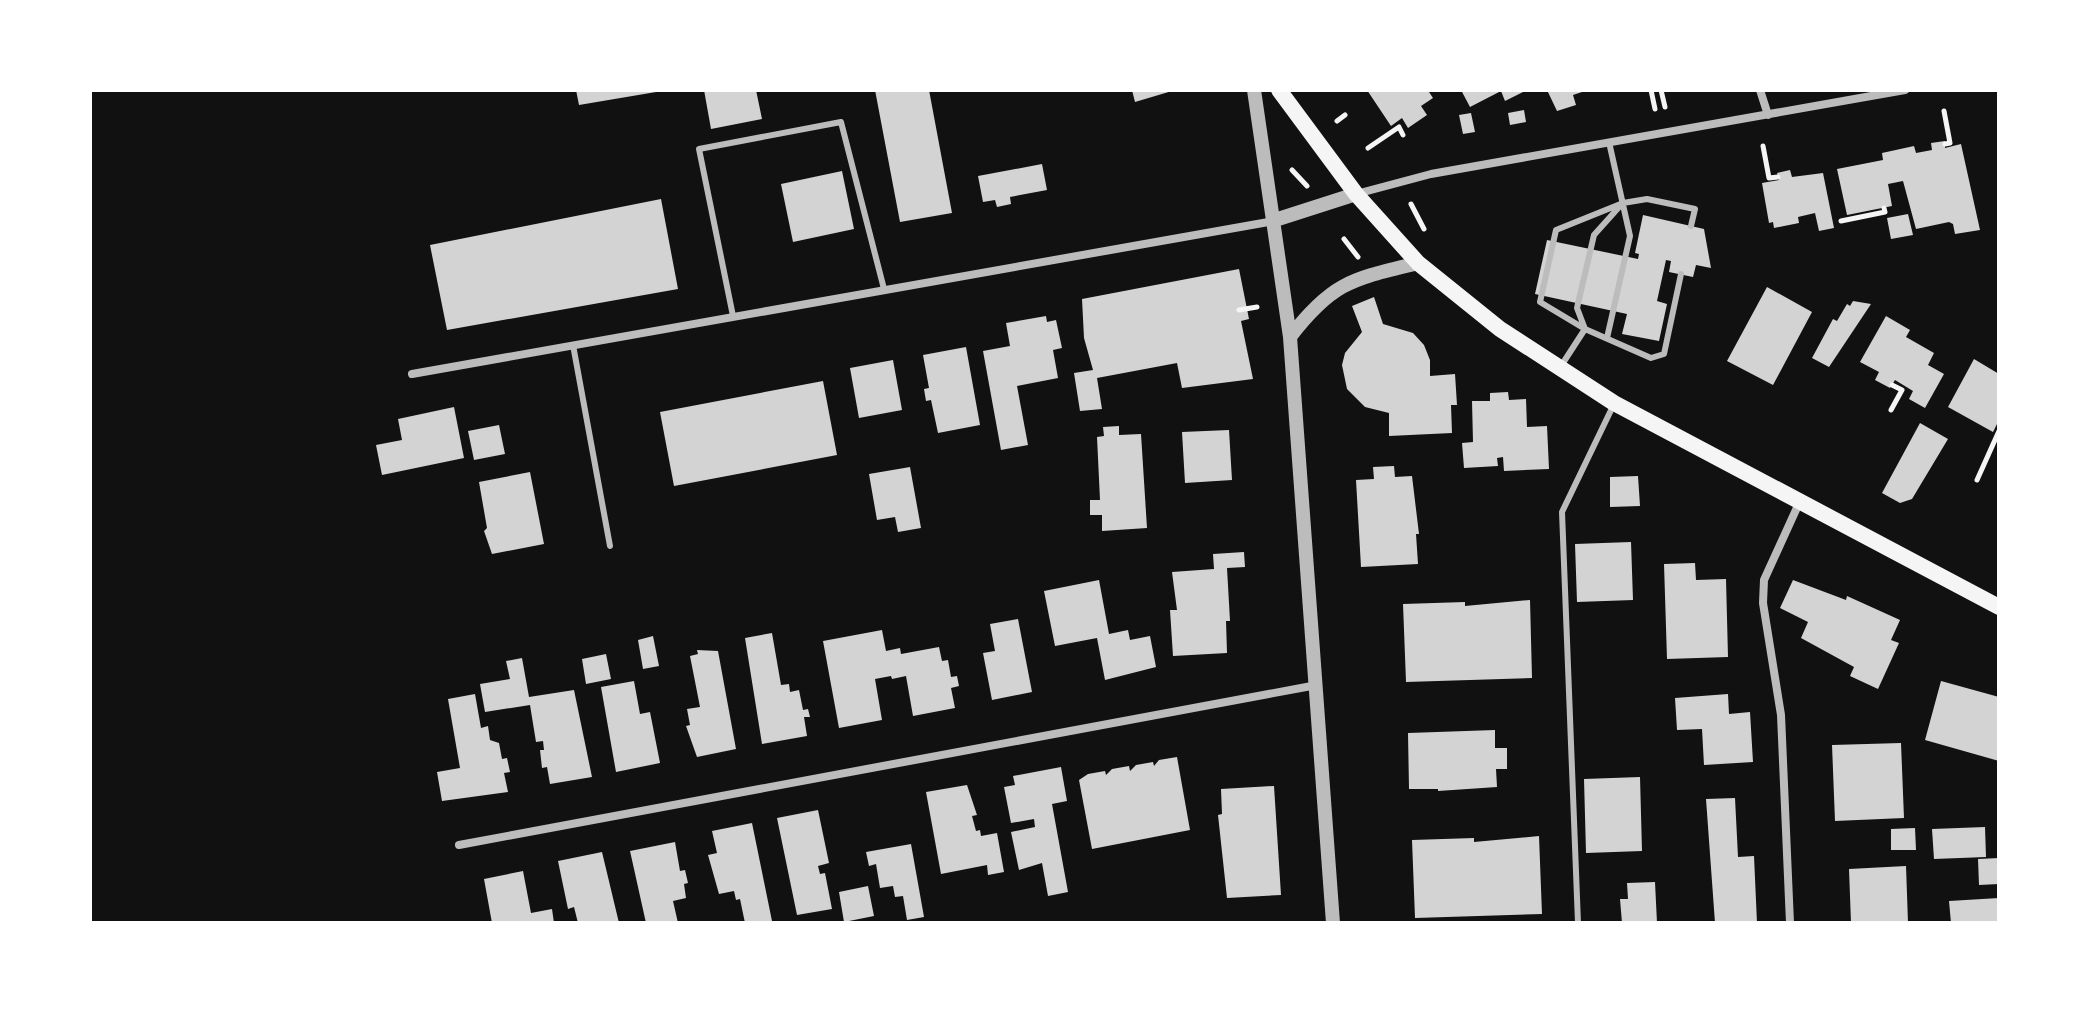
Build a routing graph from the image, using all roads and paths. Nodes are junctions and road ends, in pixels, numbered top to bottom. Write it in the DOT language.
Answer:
graph roads {
  1 [pos="1254,90"];
  2 [pos="1279,90"];
  3 [pos="1651,90"];
  4 [pos="1661,90"];
  5 [pos="1760,90"];
  6 [pos="1905,90"];
  7 [pos="1665,107"];
  8 [pos="1655,109"];
  9 [pos="1944,111"];
  10 [pos="1345,115"];
  11 [pos="1768,115"];
  12 [pos="1337,121"];
  13 [pos="1405,123"];
  14 [pos="1399,127"];
  15 [pos="1403,135"];
  16 [pos="1609,142"];
  17 [pos="1945,144"];
  18 [pos="1763,146"];
  19 [pos="1368,148"];
  20 [pos="1778,177"];
  21 [pos="1356,194"];
  22 [pos="1623,203"];
  23 [pos="1884,208"];
  24 [pos="1275,220"];
  25 [pos="1841,221"];
  26 [pos="1691,226"];
  27 [pos="1344,239"];
  28 [pos="1362,263"];
  29 [pos="1418,263"];
  30 [pos="1681,274"];
  31 [pos="884,289"];
  32 [pos="1257,307"];
  33 [pos="1239,310"];
  34 [pos="733,316"];
  35 [pos="1585,329"];
  36 [pos="1290,337"];
  37 [pos="1607,338"];
  38 [pos="573,345"];
  39 [pos="1560,368"];
  40 [pos="412,374"];
  41 [pos="1892,385"];
  42 [pos="1614,403"];
  43 [pos="1891,410"];
  44 [pos="1999,431"];
  45 [pos="1977,480"];
  46 [pos="1800,500"];
  47 [pos="610,546"];
  48 [pos="1999,607"];
  49 [pos="1318,685"];
  50 [pos="459,845"];
  51 [pos="1333,923"];
  52 [pos="1578,923"];
  53 [pos="1790,923"];
  1 -- 24 [label="street"];
  2 -- 21 [label="main road"];
  3 -- 8 [label="path"];
  4 -- 7 [label="path"];
  5 -- 11 [label="street"];
  6 -- 11 [label="street"];
  9 -- 17 [label="path"];
  10 -- 12 [label="path"];
  11 -- 16 [label="street"];
  13 -- 14 [label="path"];
  14 -- 15 [label="path"];
  14 -- 19 [label="path"];
  16 -- 21 [label="street"];
  16 -- 22 [label="lane"];
  18 -- 20 [label="path"];
  21 -- 24 [label="street"];
  21 -- 29 [label="main road"];
  22 -- 26 [label="lane"];
  22 -- 35 [label="lane"];
  22 -- 35 [label="lane"];
  22 -- 37 [label="lane"];
  23 -- 25 [label="path"];
  24 -- 31 [label="street"];
  24 -- 36 [label="street"];
  27 -- 28 [label="path"];
  29 -- 36 [label="street"];
  29 -- 39 [label="main road"];
  30 -- 37 [label="lane"];
  31 -- 34 [label="street"];
  31 -- 34 [label="lane"];
  32 -- 33 [label="path"];
  34 -- 38 [label="street"];
  35 -- 37 [label="lane"];
  35 -- 39 [label="lane"];
  36 -- 49 [label="street"];
  38 -- 40 [label="street"];
  38 -- 47 [label="lane"];
  39 -- 42 [label="main road"];
  41 -- 43 [label="path"];
  42 -- 46 [label="main road"];
  42 -- 52 [label="lane"];
  44 -- 45 [label="path"];
  46 -- 48 [label="main road"];
  46 -- 53 [label="street"];
  49 -- 50 [label="street"];
  49 -- 51 [label="street"];
}
